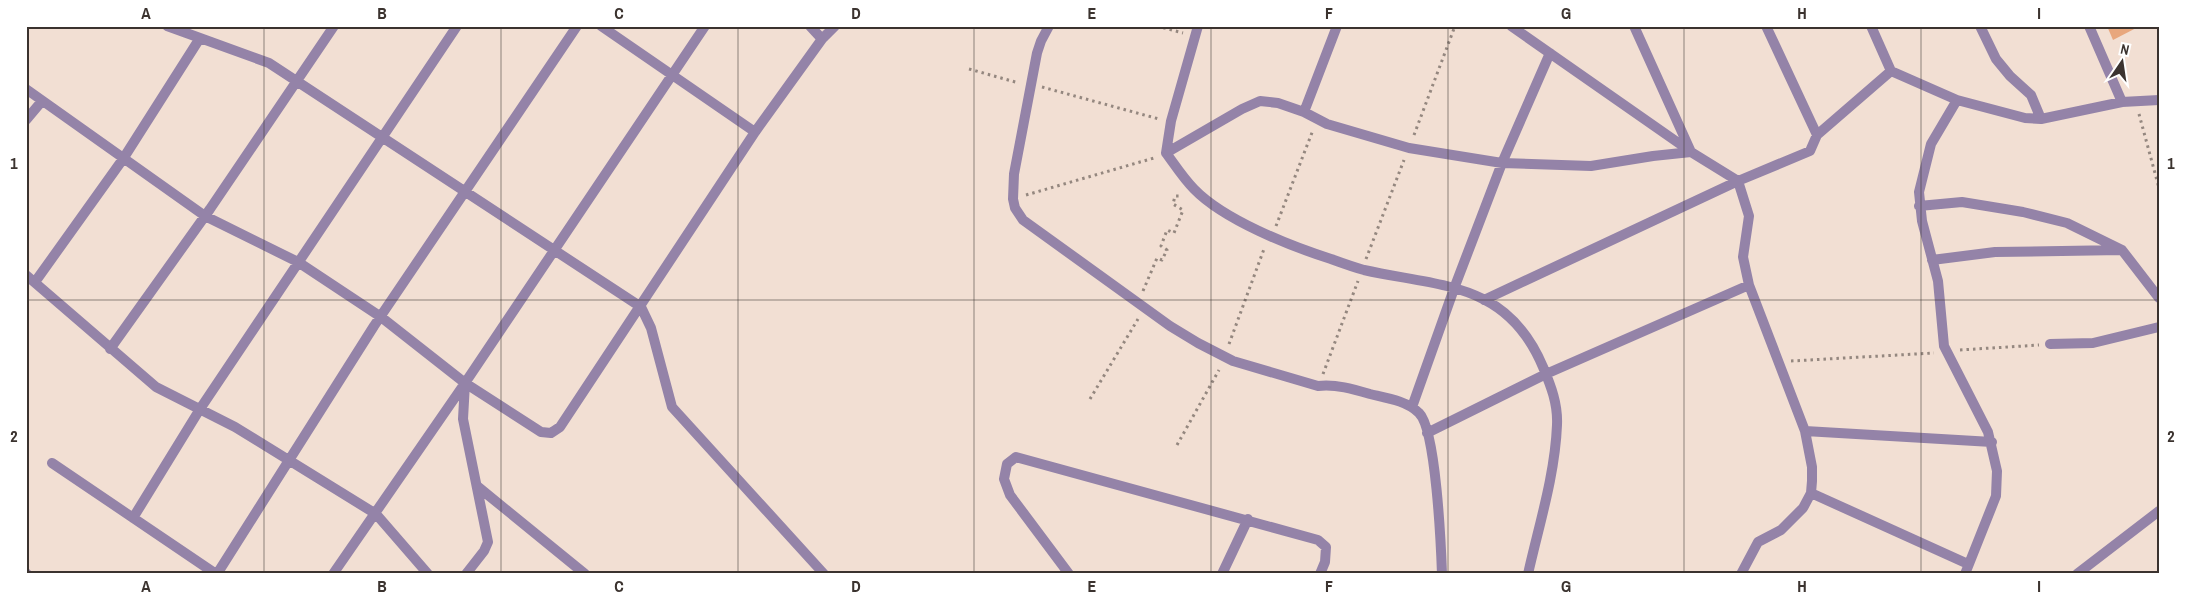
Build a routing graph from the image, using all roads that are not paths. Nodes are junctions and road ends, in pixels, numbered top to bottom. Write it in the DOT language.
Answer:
graph roads {
  1 [pos="167,26"];
  2 [pos="334,26"];
  3 [pos="457,26"];
  4 [pos="577,26"];
  5 [pos="602,26"];
  6 [pos="706,26"];
  7 [pos="810,26"];
  8 [pos="835,26"];
  9 [pos="1048,26"];
  10 [pos="1198,26"];
  11 [pos="1337,26"];
  12 [pos="1511,26"];
  13 [pos="1634,26"];
  14 [pos="1766,26"];
  15 [pos="1871,26"];
  16 [pos="1980,26"];
  17 [pos="2089,26"];
  18 [pos="200,38"];
  19 [pos="822,38"];
  20 [pos="1550,53"];
  21 [pos="1891,71"];
  22 [pos="673,75"];
  23 [pos="296,81"];
  24 [pos="26,90"];
  25 [pos="42,100"];
  26 [pos="1957,100"];
  27 [pos="2159,100"];
  28 [pos="2122,102"];
  29 [pos="1304,112"];
  30 [pos="2041,119"];
  31 [pos="26,120"];
  32 [pos="755,132"];
  33 [pos="1817,135"];
  34 [pos="383,136"];
  35 [pos="1691,152"];
  36 [pos="1166,153"];
  37 [pos="123,159"];
  38 [pos="1502,163"];
  39 [pos="1738,181"];
  40 [pos="466,191"];
  41 [pos="1919,206"];
  42 [pos="205,216"];
  43 [pos="555,250"];
  44 [pos="2122,250"];
  45 [pos="1932,260"];
  46 [pos="298,262"];
  47 [pos="31,279"];
  48 [pos="1749,285"];
  49 [pos="1454,286"];
  50 [pos="2159,298"];
  51 [pos="1484,300"];
  52 [pos="640,307"];
  53 [pos="381,317"];
  54 [pos="2159,327"];
  55 [pos="2050,344"];
  56 [pos="110,349"];
  57 [pos="1546,374"];
  58 [pos="466,382"];
  59 [pos="1412,407"];
  60 [pos="200,409"];
  61 [pos="1804,431"];
  62 [pos="1427,433"];
  63 [pos="1992,442"];
  64 [pos="289,460"];
  65 [pos="52,463"];
  66 [pos="477,486"];
  67 [pos="1811,493"];
  68 [pos="2159,512"];
  69 [pos="376,514"];
  70 [pos="134,518"];
  71 [pos="1248,519"];
  72 [pos="1966,569"];
  73 [pos="217,574"];
  74 [pos="333,574"];
  75 [pos="428,574"];
  76 [pos="466,574"];
  77 [pos="585,574"];
  78 [pos="824,574"];
  79 [pos="1070,574"];
  80 [pos="1222,574"];
  81 [pos="1320,574"];
  82 [pos="1442,574"];
  83 [pos="1528,574"];
  84 [pos="1741,574"];
  85 [pos="2077,574"];
  1 -- 18 [label="street"];
  2 -- 23 [label="street"];
  3 -- 34 [label="street"];
  4 -- 40 [label="street"];
  5 -- 22 [label="street"];
  6 -- 22 [label="street"];
  7 -- 19 [label="street"];
  8 -- 19 [label="street"];
  9 -- 59 [label="street"];
  10 -- 36 [label="street"];
  11 -- 29 [label="street"];
  12 -- 20 [label="street"];
  13 -- 35 [label="street"];
  14 -- 33 [label="street"];
  15 -- 21 [label="street"];
  16 -- 30 [label="street"];
  17 -- 28 [label="street"];
  18 -- 23 [label="street"];
  18 -- 37 [label="street"];
  19 -- 32 [label="street"];
  20 -- 35 [label="street"];
  20 -- 38 [label="street"];
  21 -- 26 [label="street"];
  21 -- 33 [label="street"];
  22 -- 32 [label="street"];
  22 -- 43 [label="street"];
  23 -- 34 [label="street"];
  23 -- 42 [label="street"];
  24 -- 25 [label="street"];
  25 -- 31 [label="street"];
  25 -- 37 [label="street"];
  26 -- 30 [label="street"];
  26 -- 41 [label="street"];
  27 -- 28 [label="street"];
  28 -- 30 [label="street"];
  29 -- 36 [label="street"];
  29 -- 38 [label="street"];
  32 -- 52 [label="street"];
  33 -- 39 [label="street"];
  34 -- 40 [label="street"];
  34 -- 46 [label="street"];
  35 -- 38 [label="street"];
  35 -- 39 [label="street"];
  36 -- 49 [label="street"];
  37 -- 42 [label="street"];
  37 -- 47 [label="street"];
  38 -- 49 [label="street"];
  39 -- 48 [label="street"];
  39 -- 51 [label="street"];
  40 -- 43 [label="street"];
  40 -- 53 [label="street"];
  41 -- 44 [label="street"];
  41 -- 45 [label="street"];
  42 -- 46 [label="street"];
  42 -- 56 [label="street"];
  43 -- 52 [label="street"];
  43 -- 58 [label="street"];
  44 -- 45 [label="street"];
  44 -- 50 [label="street"];
  45 -- 63 [label="street"];
  46 -- 53 [label="street"];
  46 -- 60 [label="street"];
  47 -- 56 [label="street"];
  48 -- 57 [label="street"];
  48 -- 61 [label="street"];
  49 -- 51 [label="street"];
  49 -- 59 [label="street"];
  51 -- 57 [label="street"];
  52 -- 58 [label="street"];
  52 -- 78 [label="street"];
  53 -- 58 [label="street"];
  53 -- 64 [label="street"];
  54 -- 55 [label="street"];
  56 -- 60 [label="street"];
  57 -- 62 [label="street"];
  57 -- 83 [label="street"];
  58 -- 66 [label="street"];
  58 -- 69 [label="street"];
  59 -- 62 [label="street"];
  60 -- 64 [label="street"];
  60 -- 70 [label="street"];
  61 -- 63 [label="street"];
  61 -- 67 [label="street"];
  62 -- 82 [label="street"];
  63 -- 72 [label="street"];
  64 -- 69 [label="street"];
  64 -- 73 [label="street"];
  65 -- 70 [label="street"];
  66 -- 76 [label="street"];
  66 -- 77 [label="street"];
  67 -- 72 [label="street"];
  67 -- 84 [label="street"];
  68 -- 85 [label="street"];
  69 -- 74 [label="street"];
  69 -- 75 [label="street"];
  70 -- 73 [label="street"];
  71 -- 79 [label="street"];
  71 -- 80 [label="street"];
  71 -- 81 [label="street"];
}
